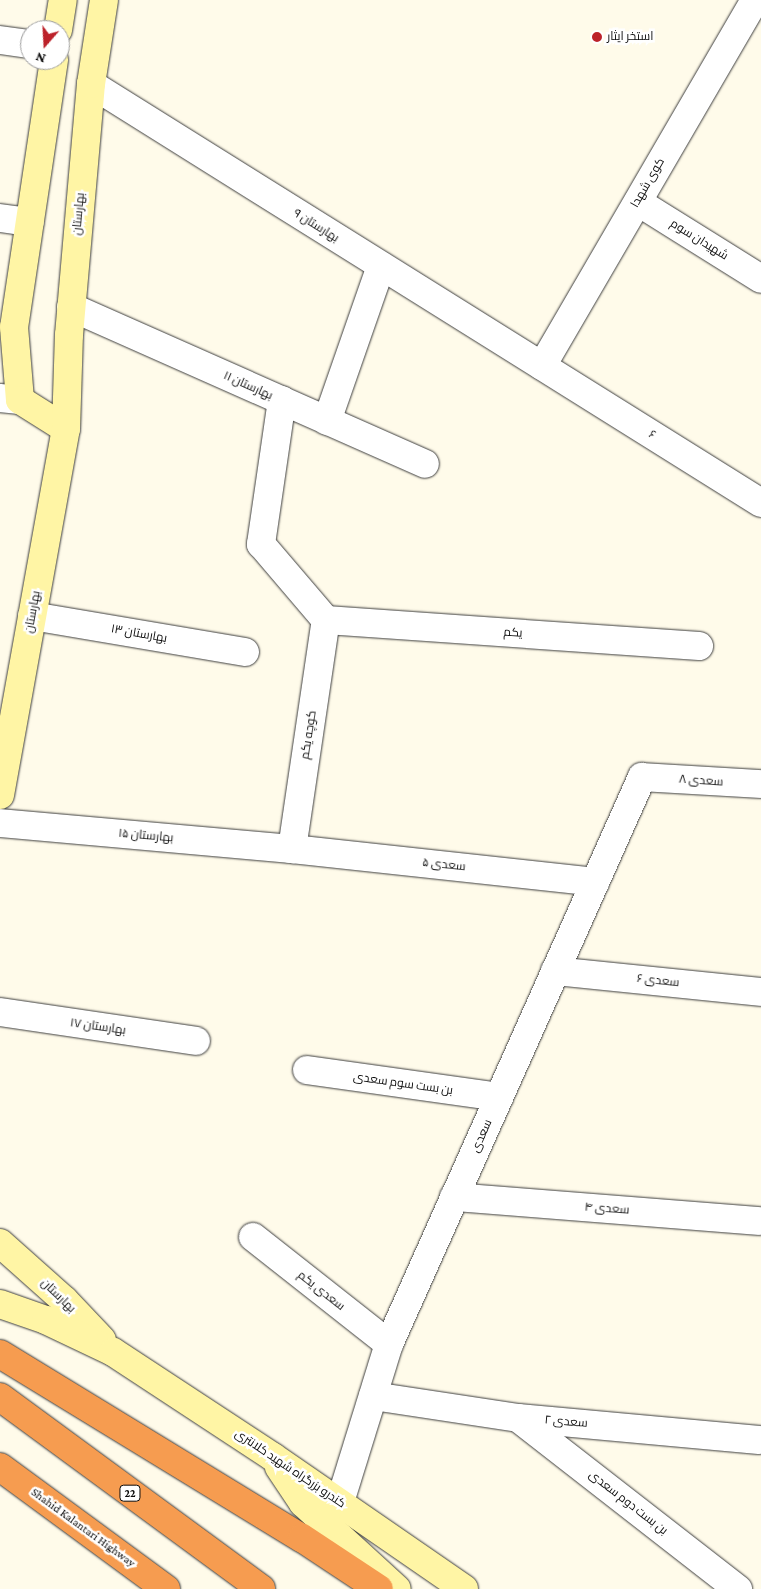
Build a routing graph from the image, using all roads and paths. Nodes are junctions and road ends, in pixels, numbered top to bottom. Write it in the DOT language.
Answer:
graph roads {
  1 [pos="62,0"];
  2 [pos="104,0"];
  3 [pos="755,0"];
  4 [pos="59,20"];
  5 [pos="0,40"];
  6 [pos="20,43"];
  7 [pos="53,70"];
  8 [pos="91,84"];
  9 [pos="638,202"];
  10 [pos="0,218"];
  11 [pos="30,222"];
  12 [pos="381,266"];
  13 [pos="761,279"];
  14 [pos="71,308"];
  15 [pos="542,366"];
  16 [pos="10,399"];
  17 [pos="282,400"];
  18 [pos="327,420"];
  19 [pos="66,429"];
  20 [pos="425,464"];
  21 [pos="761,503"];
  22 [pos="32,616"];
  23 [pos="326,620"];
  24 [pos="699,646"];
  25 [pos="245,652"];
  26 [pos="642,777"];
  27 [pos="761,784"];
  28 [pos="0,795"];
  29 [pos="0,823"];
  30 [pos="292,850"];
  31 [pos="595,882"];
  32 [pos="555,971"];
  33 [pos="761,992"];
  34 [pos="0,1012"];
  35 [pos="196,1041"];
  36 [pos="307,1070"];
  37 [pos="499,1097"];
  38 [pos="454,1197"];
  39 [pos="759,1221"];
  40 [pos="253,1237"];
  41 [pos="0,1243"];
  42 [pos="0,1304"];
  43 [pos="389,1344"];
  44 [pos="113,1352"];
  45 [pos="0,1354"];
  46 [pos="0,1396"];
  47 [pos="373,1396"];
  48 [pos="518,1418"];
  49 [pos="759,1440"];
  50 [pos="273,1457"];
  51 [pos="0,1467"];
  52 [pos="340,1502"];
  53 [pos="166,1589"];
  54 [pos="261,1589"];
  55 [pos="379,1589"];
  56 [pos="397,1589"];
  57 [pos="464,1589"];
  58 [pos="738,1589"];
  1 -- 4 [label="main road"];
  2 -- 8 [label="main road, بهارستان"];
  3 -- 9 [label="street, کوی شهدا"];
  5 -- 6 [label="street"];
  7 -- 11 [label="main road"];
  8 -- 12 [label="street, ۹ بهارستان"];
  8 -- 14 [label="main road, بهارستان"];
  9 -- 13 [label="street, شهیدان سوم"];
  9 -- 15 [label="street, کوی شهدا"];
  10 -- 11 [label="street"];
  11 -- 16 [label="main road"];
  12 -- 15 [label="street, ۹ بهارستان"];
  12 -- 18 [label="street"];
  14 -- 17 [label="street, ۱۱ بهارستان"];
  14 -- 19 [label="main road, بهارستان"];
  15 -- 21 [label="street, ۶"];
  16 -- 19 [label="main road"];
  17 -- 18 [label="street, ۱۱ بهارستان"];
  17 -- 23 [label="street"];
  18 -- 20 [label="street, ۱۱ بهارستان"];
  19 -- 22 [label="main road, بهارستان"];
  22 -- 25 [label="street, ۱۳ بهارستان"];
  22 -- 28 [label="main road, بهارستان"];
  23 -- 24 [label="street, یکم"];
  23 -- 30 [label="street, کوچه یکم"];
  26 -- 27 [label="street, سعدی ۸"];
  26 -- 31 [label="street, سعدی"];
  29 -- 30 [label="street, ۱۵ بهارستان"];
  30 -- 31 [label="street, سعدی ۵"];
  31 -- 32 [label="street, سعدی"];
  32 -- 33 [label="street, سعدی ۶"];
  32 -- 37 [label="street, سعدی"];
  34 -- 35 [label="street, ۱۷ بهارستان"];
  36 -- 37 [label="street, بن بست سوم سعدی"];
  37 -- 38 [label="street, سعدی"];
  38 -- 39 [label="street, سعدی ۴"];
  38 -- 43 [label="street, سعدی"];
  40 -- 43 [label="street, سعدی یکم"];
  41 -- 44 [label="main road, بهارستان"];
  42 -- 44 [label="main road"];
  43 -- 47 [label="street, سعدی"];
  44 -- 50 [label="main road, کندرو بزرگراه شهید کلانتری"];
  45 -- 55 [label="highway"];
  46 -- 54 [label="highway, 22"];
  47 -- 48 [label="street, سعدی ۲"];
  47 -- 52 [label="street, سعدی"];
  48 -- 49 [label="street, سعدی ۲"];
  48 -- 58 [label="street, بن بست دوم سعدی"];
  50 -- 52 [label="main road, کندرو بزرگراه شهید کلانتری"];
  50 -- 56 [label="main road"];
  51 -- 53 [label="highway, Shahid Kalantari Highway"];
  52 -- 57 [label="main road, کندرو بزرگراه شهید کلانتری"];
}
